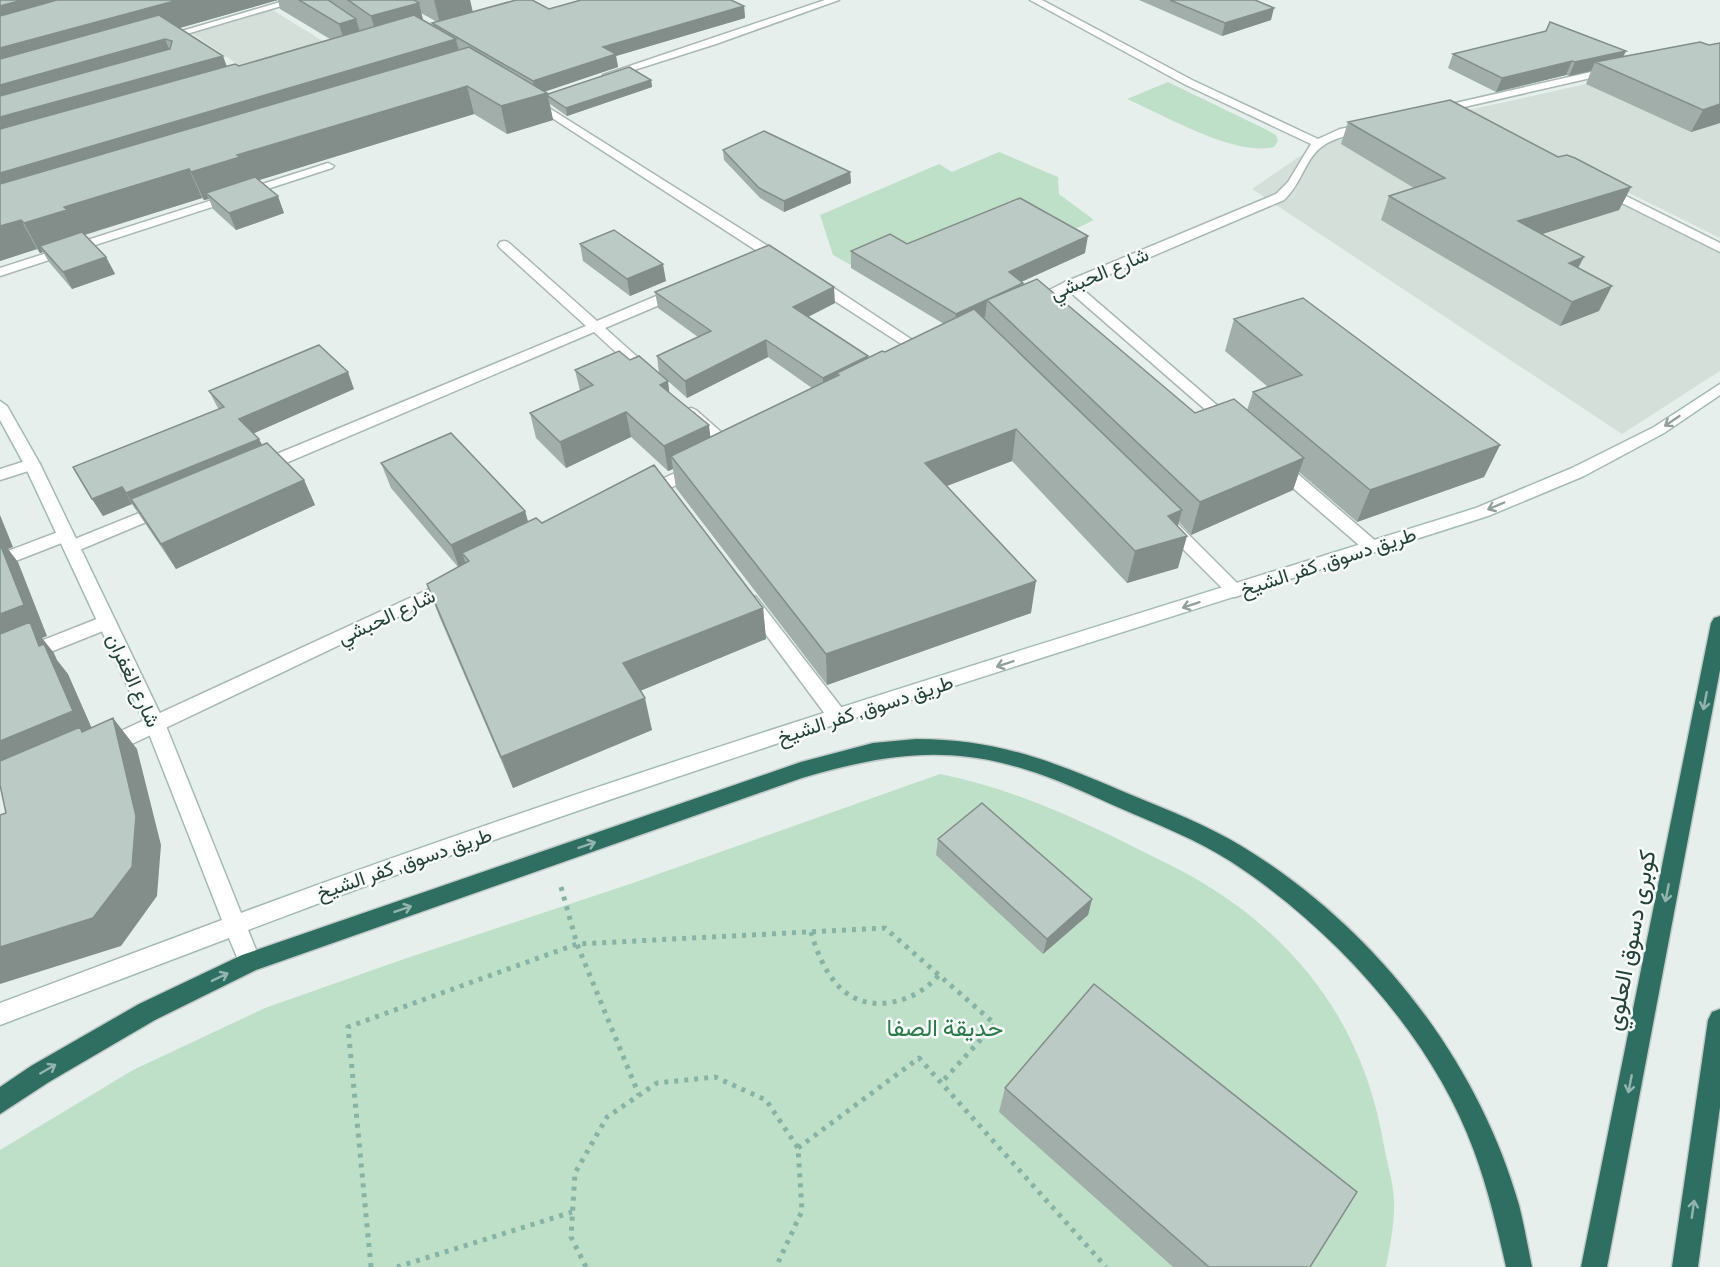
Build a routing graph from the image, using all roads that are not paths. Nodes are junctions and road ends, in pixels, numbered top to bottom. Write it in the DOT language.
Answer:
graph roads {
  1 [pos="297,0"];
  2 [pos="834,0"];
  3 [pos="1035,0"];
  4 [pos="148,42"];
  5 [pos="1628,67"];
  6 [pos="596,80"];
  7 [pos="515,90"];
  8 [pos="1426,113"];
  9 [pos="1382,123"];
  10 [pos="1318,144"];
  11 [pos="328,166"];
  12 [pos="1597,186"];
  13 [pos="504,245"];
  14 [pos="1720,248"];
  15 [pos="771,254"];
  16 [pos="749,263"];
  17 [pos="0,272"];
  18 [pos="1070,285"];
  19 [pos="694,286"];
  20 [pos="1021,307"];
  21 [pos="595,327"];
  22 [pos="943,344"];
  23 [pos="925,353"];
  24 [pos="903,364"];
  25 [pos="655,381"];
  26 [pos="1720,388"];
  27 [pos="681,404"];
  28 [pos="0,406"];
  29 [pos="1239,432"];
  30 [pos="1265,455"];
  31 [pos="32,464"];
  32 [pos="246,473"];
  33 [pos="0,476"];
  34 [pos="662,485"];
  35 [pos="630,500"];
  36 [pos="180,501"];
  37 [pos="676,504"];
  38 [pos="1158,515"];
  39 [pos="69,541"];
  40 [pos="1372,547"];
  41 [pos="0,561"];
  42 [pos="468,577"];
  43 [pos="740,587"];
  44 [pos="1235,591"];
  45 [pos="107,622"];
  46 [pos="1720,623"];
  47 [pos="0,665"];
  48 [pos="838,717"];
  49 [pos="156,726"];
  50 [pos="94,753"];
  51 [pos="235,924"];
  52 [pos="250,962"];
  53 [pos="0,1014"];
  54 [pos="1720,1020"];
  55 [pos="0,1102"];
  56 [pos="1519,1267"];
  57 [pos="1594,1267"];
  58 [pos="1685,1267"];
  1 -- 4 [label="street"];
  2 -- 6 [label="street"];
  3 -- 10 [label="street"];
  5 -- 8 [label="street"];
  7 -- 15 [label="street"];
  9 -- 10 [label="street"];
  10 -- 18 [label="street, شارع الحبشي"];
  11 -- 17 [label="street"];
  12 -- 14 [label="street"];
  13 -- 21 [label="street"];
  15 -- 16 [label="street"];
  15 -- 23 [label="street"];
  18 -- 20 [label="street, شارع الحبشي"];
  18 -- 29 [label="street"];
  19 -- 21 [label="street"];
  21 -- 25 [label="street"];
  21 -- 32 [label="street"];
  22 -- 23 [label="street"];
  23 -- 24 [label="street"];
  26 -- 40 [label="street, طريق دسوق, كفر الشيخ, one-way"];
  27 -- 34 [label="street"];
  28 -- 31 [label="street, شارع الغفران"];
  30 -- 40 [label="street"];
  31 -- 33 [label="street"];
  31 -- 39 [label="street, شارع الغفران"];
  34 -- 35 [label="street"];
  34 -- 37 [label="street"];
  36 -- 39 [label="street"];
  38 -- 44 [label="street"];
  39 -- 41 [label="street"];
  39 -- 45 [label="street, شارع الغفران"];
  40 -- 44 [label="street, طريق دسوق, كفر الشيخ"];
  42 -- 49 [label="street, شارع الحبشي"];
  43 -- 48 [label="street"];
  44 -- 48 [label="street, طريق دسوق, كفر الشيخ, one-way"];
  45 -- 47 [label="street"];
  45 -- 49 [label="street, شارع الغفران"];
  46 -- 57 [label="highway, كوبرى دسوق العلوي, one-way"];
  48 -- 51 [label="street, طريق دسوق, كفر الشيخ"];
  49 -- 50 [label="street, شارع الحبشي"];
  49 -- 51 [label="street, شارع الغفران"];
  51 -- 52 [label="street, شارع الغفران"];
  51 -- 53 [label="street, طريق دسوق, كفر الشيخ"];
  55 -- 52 [label="highway, one-way"];
  52 -- 56 [label="highway, one-way"];
  58 -- 54 [label="highway, one-way"];
}
